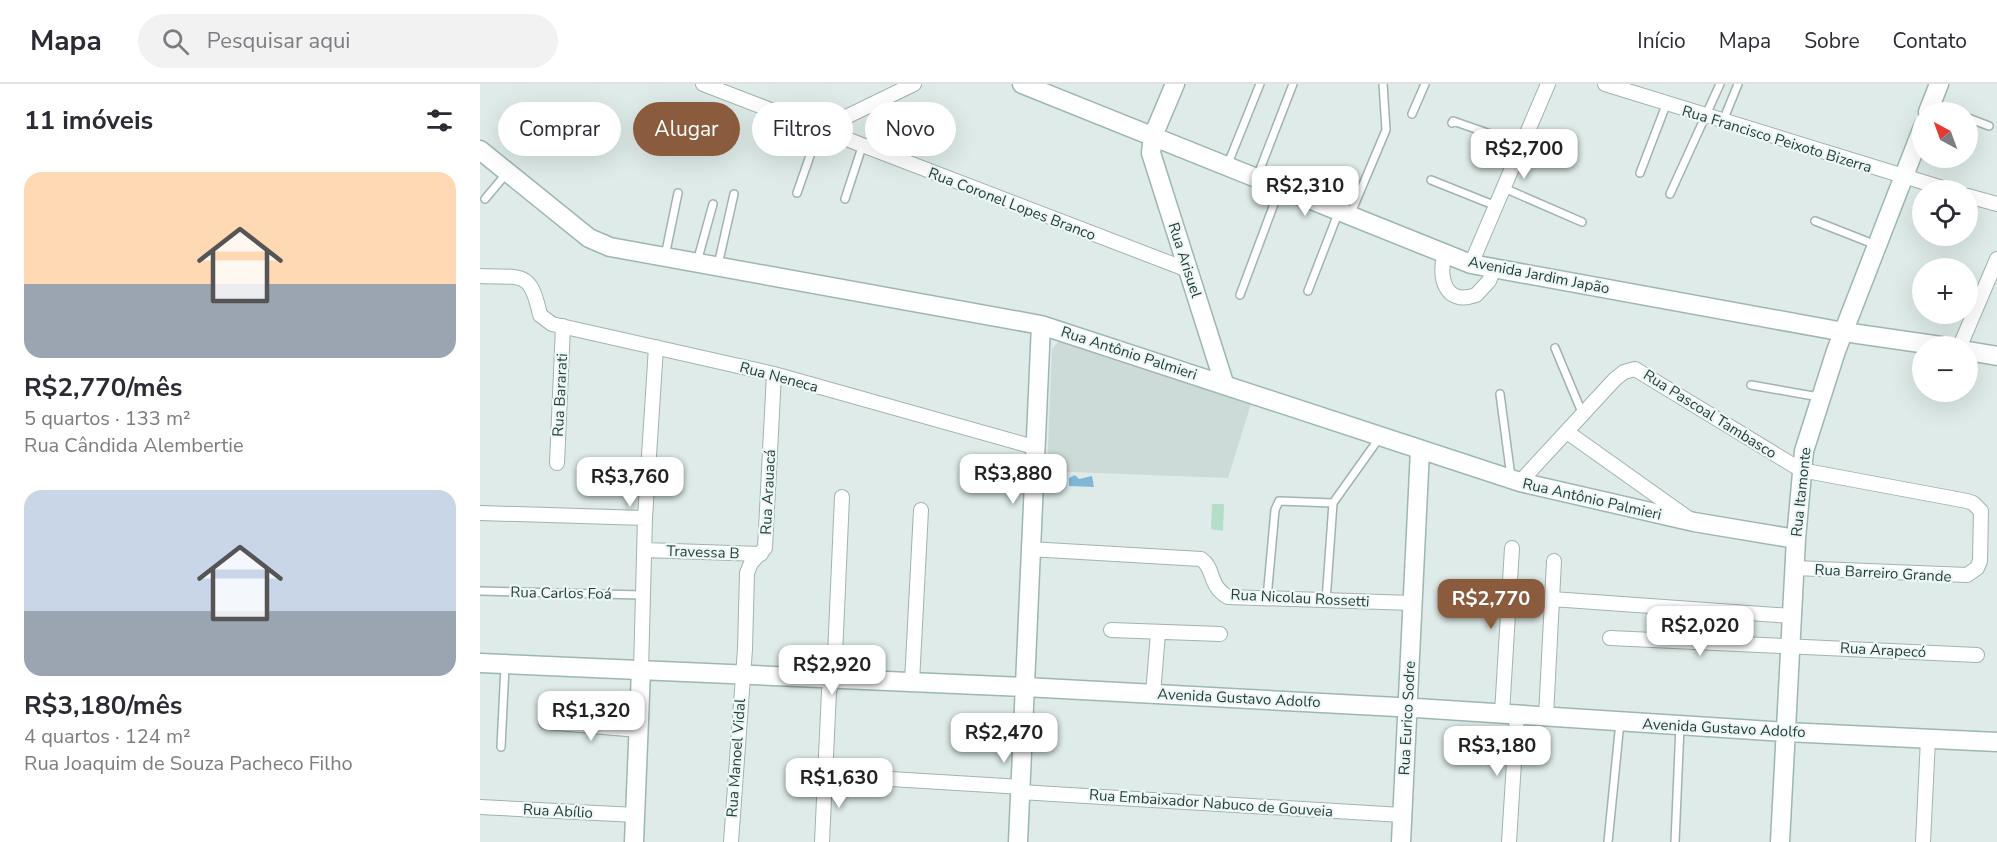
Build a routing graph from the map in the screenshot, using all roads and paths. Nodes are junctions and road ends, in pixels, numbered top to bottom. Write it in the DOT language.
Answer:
graph roads {
  1 [pos="914,84"];
  2 [pos="1022,84"];
  3 [pos="1175,84"];
  4 [pos="1260,84"];
  5 [pos="1293,84"];
  6 [pos="1383,84"];
  7 [pos="1425,84"];
  8 [pos="1548,84"];
  9 [pos="1605,84"];
  10 [pos="1720,84"];
  11 [pos="1738,84"];
  12 [pos="1940,84"];
  13 [pos="706,85"];
  14 [pos="1932,102"];
  15 [pos="752,103"];
  16 [pos="1666,105"];
  17 [pos="853,114"];
  18 [pos="1412,114"];
  19 [pos="1704,117"];
  20 [pos="1722,122"];
  21 [pos="1978,122"];
  22 [pos="1452,123"];
  23 [pos="1989,126"];
  24 [pos="1153,136"];
  25 [pos="853,143"];
  26 [pos="1522,145"];
  27 [pos="862,147"];
  28 [pos="480,150"];
  29 [pos="810,156"];
  30 [pos="1912,156"];
  31 [pos="1227,166"];
  32 [pos="508,172"];
  33 [pos="1640,173"];
  34 [pos="1904,177"];
  35 [pos="1257,178"];
  36 [pos="1431,180"];
  37 [pos="1914,180"];
  38 [pos="1280,188"];
  39 [pos="1504,188"];
  40 [pos="678,193"];
  41 [pos="797,193"];
  42 [pos="734,194"];
  43 [pos="1670,194"];
  44 [pos="845,199"];
  45 [pos="1978,199"];
  46 [pos="485,200"];
  47 [pos="713,204"];
  48 [pos="1997,204"];
  49 [pos="1496,206"];
  50 [pos="1345,213"];
  51 [pos="1815,221"];
  52 [pos="1582,222"];
  53 [pos="1876,245"];
  54 [pos="1445,253"];
  55 [pos="664,258"];
  56 [pos="1997,259"];
  57 [pos="697,264"];
  58 [pos="1471,264"];
  59 [pos="718,268"];
  60 [pos="1494,268"];
  61 [pos="1188,270"];
  62 [pos="480,276"];
  63 [pos="1308,291"];
  64 [pos="1240,295"];
  65 [pos="1041,325"];
  66 [pos="563,326"];
  67 [pos="1844,332"];
  68 [pos="1964,336"];
  69 [pos="1912,342"];
  70 [pos="656,348"];
  71 [pos="1555,348"];
  72 [pos="1978,353"];
  73 [pos="1997,356"];
  74 [pos="774,374"];
  75 [pos="1224,383"];
  76 [pos="1750,386"];
  77 [pos="1500,394"];
  78 [pos="1820,397"];
  79 [pos="1583,415"];
  80 [pos="1567,432"];
  81 [pos="1380,436"];
  82 [pos="1034,447"];
  83 [pos="1420,450"];
  84 [pos="557,463"];
  85 [pos="1801,470"];
  86 [pos="1516,481"];
  87 [pos="842,497"];
  88 [pos="1333,503"];
  89 [pos="921,510"];
  90 [pos="480,513"];
  91 [pos="645,518"];
  92 [pos="1694,522"];
  93 [pos="1796,539"];
  94 [pos="1512,548"];
  95 [pos="1029,549"];
  96 [pos="644,550"];
  97 [pos="761,554"];
  98 [pos="1554,561"];
  99 [pos="1794,568"];
  100 [pos="480,591"];
  101 [pos="642,595"];
  102 [pos="1267,598"];
  103 [pos="1552,599"];
  104 [pos="1326,601"];
  105 [pos="1413,603"];
  106 [pos="1792,616"];
  107 [pos="1111,630"];
  108 [pos="1158,633"];
  109 [pos="1220,634"];
  110 [pos="1610,638"];
  111 [pos="1790,645"];
  112 [pos="1977,655"];
  113 [pos="480,663"];
  114 [pos="505,664"];
  115 [pos="641,670"];
  116 [pos="742,674"];
  117 [pos="834,678"];
  118 [pos="912,682"];
  119 [pos="1025,687"];
  120 [pos="1154,694"];
  121 [pos="1408,707"];
  122 [pos="1509,714"];
  123 [pos="1546,716"];
  124 [pos="546,722"];
  125 [pos="1620,722"];
  126 [pos="1680,726"];
  127 [pos="638,730"];
  128 [pos="1786,732"];
  129 [pos="1928,739"];
  130 [pos="1997,742"];
  131 [pos="501,747"];
  132 [pos="825,775"];
  133 [pos="1021,789"];
  134 [pos="480,807"];
  135 [pos="636,815"];
  136 [pos="1402,815"];
  137 [pos="634,842"];
  138 [pos="730,842"];
  139 [pos="822,842"];
  140 [pos="1018,842"];
  141 [pos="1401,842"];
  142 [pos="1509,842"];
  143 [pos="1608,842"];
  144 [pos="1675,842"];
  145 [pos="1780,842"];
  146 [pos="1923,842"];
  1 -- 17 [label="street"];
  2 -- 24 [label="street, Avenida Jardim Japão"];
  3 -- 24 [label="street"];
  4 -- 31 [label="lane"];
  5 -- 35 [label="lane"];
  6 -- 50 [label="lane"];
  7 -- 18 [label="lane"];
  8 -- 26 [label="street"];
  9 -- 16 [label="street, Rua Francisco Peixoto Bizerra"];
  10 -- 19 [label="lane"];
  11 -- 20 [label="lane"];
  12 -- 14 [label="street"];
  13 -- 15 [label="street, Rua Coronel Lopes Branco"];
  16 -- 19 [label="street, Rua Francisco Peixoto Bizerra"];
  16 -- 33 [label="lane"];
  19 -- 20 [label="street, Rua Francisco Peixoto Bizerra"];
  19 -- 43 [label="lane"];
  20 -- 34 [label="street, Rua Francisco Peixoto Bizerra"];
  21 -- 23 [label="lane"];
  22 -- 26 [label="lane"];
  24 -- 31 [label="street, Avenida Jardim Japão"];
  24 -- 61 [label="street, Rua Arisuel"];
  25 -- 27 [label="street, Rua Coronel Lopes Branco"];
  26 -- 39 [label="street"];
  27 -- 44 [label="lane"];
  27 -- 61 [label="street, Rua Coronel Lopes Branco"];
  28 -- 32 [label="street, Rua Antônio Palmieri"];
  29 -- 41 [label="lane"];
  30 -- 34 [label="street, Rua Itamonte"];
  31 -- 35 [label="street, Avenida Jardim Japão"];
  32 -- 46 [label="lane"];
  32 -- 55 [label="street, Rua Antônio Palmieri"];
  34 -- 37 [label="street, Rua Francisco Peixoto Bizerra"];
  34 -- 53 [label="street, Rua Itamonte"];
  35 -- 38 [label="street, Avenida Jardim Japão"];
  36 -- 49 [label="lane"];
  38 -- 50 [label="street, Avenida Jardim Japão"];
  38 -- 64 [label="lane"];
  39 -- 49 [label="street"];
  39 -- 52 [label="lane"];
  40 -- 55 [label="lane"];
  42 -- 59 [label="lane"];
  45 -- 48 [label="street"];
  47 -- 57 [label="lane"];
  49 -- 58 [label="street"];
  50 -- 54 [label="street, Avenida Jardim Japão"];
  50 -- 63 [label="lane"];
  51 -- 53 [label="lane"];
  53 -- 67 [label="street, Rua Itamonte"];
  54 -- 58 [label="street, Avenida Jardim Japão"];
  54 -- 60 [label="street"];
  55 -- 57 [label="street, Rua Antônio Palmieri"];
  56 -- 68 [label="street"];
  57 -- 59 [label="street, Rua Antônio Palmieri"];
  58 -- 60 [label="street, Avenida Jardim Japão"];
  59 -- 65 [label="street, Rua Antônio Palmieri"];
  60 -- 67 [label="street, Avenida Jardim Japão"];
  61 -- 75 [label="street, Rua Arisuel"];
  62 -- 66 [label="street, Rua Neneca"];
  65 -- 75 [label="street, Rua Antônio Palmieri"];
  65 -- 82 [label="street"];
  66 -- 70 [label="street, Rua Neneca"];
  66 -- 84 [label="street, Rua Bararati"];
  67 -- 69 [label="street, Avenida Jardim Japão"];
  67 -- 78 [label="street, Rua Itamonte"];
  70 -- 74 [label="street, Rua Neneca"];
  70 -- 91 [label="street"];
  71 -- 79 [label="lane"];
  72 -- 73 [label="street"];
  74 -- 82 [label="street, Rua Neneca"];
  74 -- 97 [label="street, Rua Arauacá"];
  75 -- 81 [label="street, Rua Antônio Palmieri"];
  76 -- 78 [label="lane"];
  77 -- 86 [label="lane"];
  78 -- 85 [label="street, Rua Itamonte"];
  79 -- 80 [label="street, Rua Pascoal Tambasco"];
  79 -- 85 [label="street, Rua Pascoal Tambasco"];
  80 -- 86 [label="street, Rua Pascoal Tambasco"];
  80 -- 92 [label="street"];
  81 -- 83 [label="street, Rua Antônio Palmieri"];
  81 -- 88 [label="lane"];
  82 -- 95 [label="street"];
  83 -- 86 [label="street, Rua Antônio Palmieri"];
  83 -- 105 [label="street, Rua Eurico Sodre"];
  85 -- 93 [label="street, Rua Itamonte"];
  85 -- 99 [label="street, Rua Barreiro Grande"];
  86 -- 92 [label="street, Rua Antônio Palmieri"];
  87 -- 117 [label="street"];
  88 -- 102 [label="lane"];
  88 -- 104 [label="lane"];
  89 -- 118 [label="street"];
  90 -- 91 [label="street"];
  91 -- 96 [label="street"];
  92 -- 93 [label="street, Rua Antônio Palmieri"];
  93 -- 99 [label="street, Rua Itamonte"];
  94 -- 122 [label="street"];
  95 -- 102 [label="street, Rua Nicolau Rossetti"];
  95 -- 119 [label="street"];
  96 -- 97 [label="street, Travessa B"];
  96 -- 101 [label="street"];
  97 -- 116 [label="street, Rua Arauacá"];
  98 -- 103 [label="street"];
  99 -- 106 [label="street, Rua Itamonte"];
  100 -- 101 [label="lane, Rua Carlos Foá"];
  101 -- 115 [label="street"];
  102 -- 104 [label="street, Rua Nicolau Rossetti"];
  103 -- 106 [label="street"];
  103 -- 123 [label="street"];
  104 -- 105 [label="street, Rua Nicolau Rossetti"];
  105 -- 121 [label="street, Rua Eurico Sodre"];
  106 -- 111 [label="street, Rua Itamonte"];
  107 -- 108 [label="street"];
  108 -- 109 [label="street"];
  108 -- 120 [label="street"];
  110 -- 111 [label="street, Rua Arapecó"];
  111 -- 112 [label="street, Rua Arapecó"];
  111 -- 128 [label="street, Rua Itamonte"];
  113 -- 114 [label="street, Avenida Gustavo Adolfo"];
  114 -- 115 [label="street, Avenida Gustavo Adolfo"];
  114 -- 131 [label="lane"];
  115 -- 116 [label="street, Avenida Gustavo Adolfo"];
  115 -- 127 [label="street"];
  116 -- 117 [label="street, Avenida Gustavo Adolfo"];
  116 -- 138 [label="street, Rua Manoel Vidal"];
  117 -- 118 [label="street, Avenida Gustavo Adolfo"];
  117 -- 132 [label="street"];
  118 -- 119 [label="street, Avenida Gustavo Adolfo"];
  119 -- 120 [label="street, Avenida Gustavo Adolfo"];
  119 -- 133 [label="street"];
  120 -- 121 [label="street, Avenida Gustavo Adolfo"];
  121 -- 122 [label="street, Avenida Gustavo Adolfo"];
  121 -- 136 [label="street, Rua Eurico Sodre"];
  122 -- 123 [label="street, Avenida Gustavo Adolfo"];
  122 -- 142 [label="street"];
  123 -- 125 [label="street, Avenida Gustavo Adolfo"];
  124 -- 127 [label="street"];
  125 -- 126 [label="street, Avenida Gustavo Adolfo"];
  125 -- 143 [label="lane"];
  126 -- 128 [label="street, Avenida Gustavo Adolfo"];
  126 -- 144 [label="lane"];
  127 -- 135 [label="street"];
  128 -- 129 [label="street, Avenida Gustavo Adolfo"];
  128 -- 145 [label="street, Rua Itamonte"];
  129 -- 130 [label="street, Avenida Gustavo Adolfo"];
  129 -- 146 [label="street"];
  132 -- 133 [label="street, Rua Embaixador Nabuco de Gouveia"];
  132 -- 139 [label="street"];
  133 -- 136 [label="street, Rua Embaixador Nabuco de Gouveia"];
  133 -- 140 [label="street"];
  134 -- 135 [label="street, Rua Abílio"];
  135 -- 137 [label="street"];
  136 -- 141 [label="street, Rua Eurico Sodre"];
}
